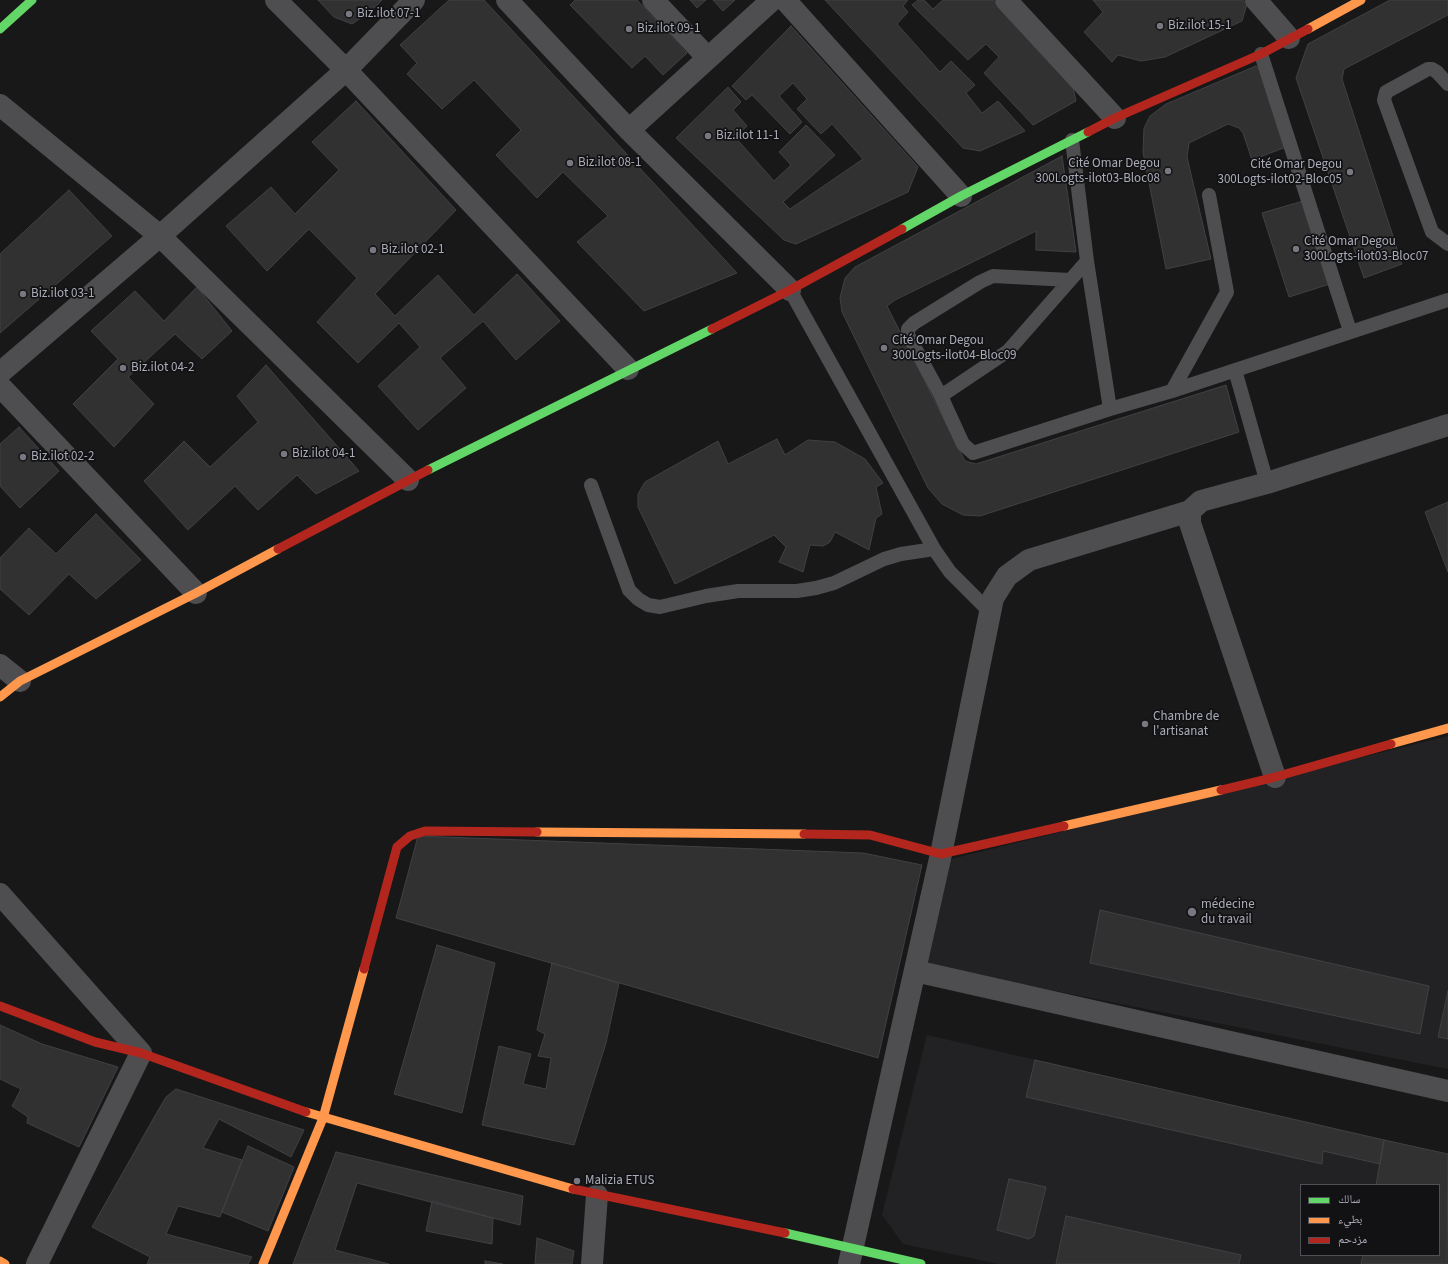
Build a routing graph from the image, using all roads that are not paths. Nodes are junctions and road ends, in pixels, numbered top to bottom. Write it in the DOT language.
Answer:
graph roads {
  1 [pos="276,0"];
  2 [pos="414,0"];
  3 [pos="507,0"];
  4 [pos="653,0"];
  5 [pos="772,0"];
  6 [pos="785,0"];
  7 [pos="1006,0"];
  8 [pos="1256,0"];
  9 [pos="1361,0"];
  10 [pos="22,3"];
  11 [pos="0,29"];
  12 [pos="1289,38"];
  13 [pos="1261,54"];
  14 [pos="708,58"];
  15 [pos="346,70"];
  16 [pos="1448,84"];
  17 [pos="0,105"];
  18 [pos="1115,118"];
  19 [pos="629,130"];
  20 [pos="1072,140"];
  21 [pos="1209,195"];
  22 [pos="962,196"];
  23 [pos="160,236"];
  24 [pos="1448,244"];
  25 [pos="1086,261"];
  26 [pos="1070,280"];
  27 [pos="790,290"];
  28 [pos="1448,300"];
  29 [pos="1350,331"];
  30 [pos="628,369"];
  31 [pos="1235,370"];
  32 [pos="0,372"];
  33 [pos="0,386"];
  34 [pos="1172,391"];
  35 [pos="941,396"];
  36 [pos="1110,409"];
  37 [pos="1448,425"];
  38 [pos="408,480"];
  39 [pos="1267,483"];
  40 [pos="591,485"];
  41 [pos="1190,511"];
  42 [pos="934,549"];
  43 [pos="196,593"];
  44 [pos="989,611"];
  45 [pos="0,665"];
  46 [pos="20,680"];
  47 [pos="0,697"];
  48 [pos="1448,728"];
  49 [pos="1275,777"];
  50 [pos="941,854"];
  51 [pos="0,894"];
  52 [pos="915,971"];
  53 [pos="0,1006"];
  54 [pos="141,1054"];
  55 [pos="1448,1091"];
  56 [pos="323,1118"];
  57 [pos="597,1195"];
  58 [pos="851,1256"];
  59 [pos="0,1261"];
  60 [pos="5,1264"];
  61 [pos="38,1264"];
  62 [pos="262,1264"];
  63 [pos="592,1264"];
  64 [pos="921,1264"];
  1 -- 15 [label="street"];
  2 -- 15 [label="street"];
  3 -- 19 [label="street"];
  4 -- 14 [label="street"];
  5 -- 14 [label="street"];
  6 -- 22 [label="street"];
  7 -- 18 [label="street"];
  8 -- 12 [label="street"];
  9 -- 12 [label="street"];
  10 -- 11 [label="street"];
  12 -- 13 [label="street"];
  13 -- 18 [label="street"];
  13 -- 29 [label="lane"];
  14 -- 19 [label="street"];
  15 -- 23 [label="street"];
  15 -- 30 [label="street"];
  16 -- 24 [label="lane"];
  17 -- 23 [label="street"];
  18 -- 20 [label="street"];
  19 -- 27 [label="street"];
  20 -- 22 [label="street"];
  20 -- 25 [label="lane"];
  21 -- 34 [label="lane"];
  22 -- 27 [label="street"];
  23 -- 32 [label="street"];
  23 -- 38 [label="street"];
  25 -- 26 [label="lane"];
  25 -- 36 [label="lane"];
  26 -- 35 [label="lane"];
  26 -- 35 [label="lane"];
  27 -- 30 [label="street"];
  27 -- 42 [label="lane"];
  28 -- 29 [label="lane"];
  29 -- 31 [label="lane"];
  30 -- 38 [label="street"];
  31 -- 34 [label="lane"];
  31 -- 39 [label="lane"];
  33 -- 43 [label="street"];
  34 -- 36 [label="lane"];
  35 -- 36 [label="lane"];
  37 -- 39 [label="street"];
  38 -- 43 [label="street"];
  39 -- 41 [label="street"];
  40 -- 42 [label="lane"];
  41 -- 44 [label="street"];
  41 -- 49 [label="street"];
  42 -- 44 [label="lane"];
  43 -- 46 [label="street"];
  44 -- 50 [label="street"];
  45 -- 46 [label="street"];
  46 -- 47 [label="street"];
  48 -- 49 [label="street"];
  49 -- 50 [label="street"];
  50 -- 52 [label="street"];
  50 -- 56 [label="street"];
  51 -- 54 [label="street"];
  52 -- 55 [label="street"];
  52 -- 58 [label="street"];
  53 -- 54 [label="street"];
  54 -- 56 [label="street"];
  54 -- 61 [label="street"];
  56 -- 57 [label="street"];
  56 -- 62 [label="street"];
  57 -- 58 [label="street"];
  57 -- 63 [label="street"];
  58 -- 64 [label="street"];
  59 -- 60 [label="street"];
}
